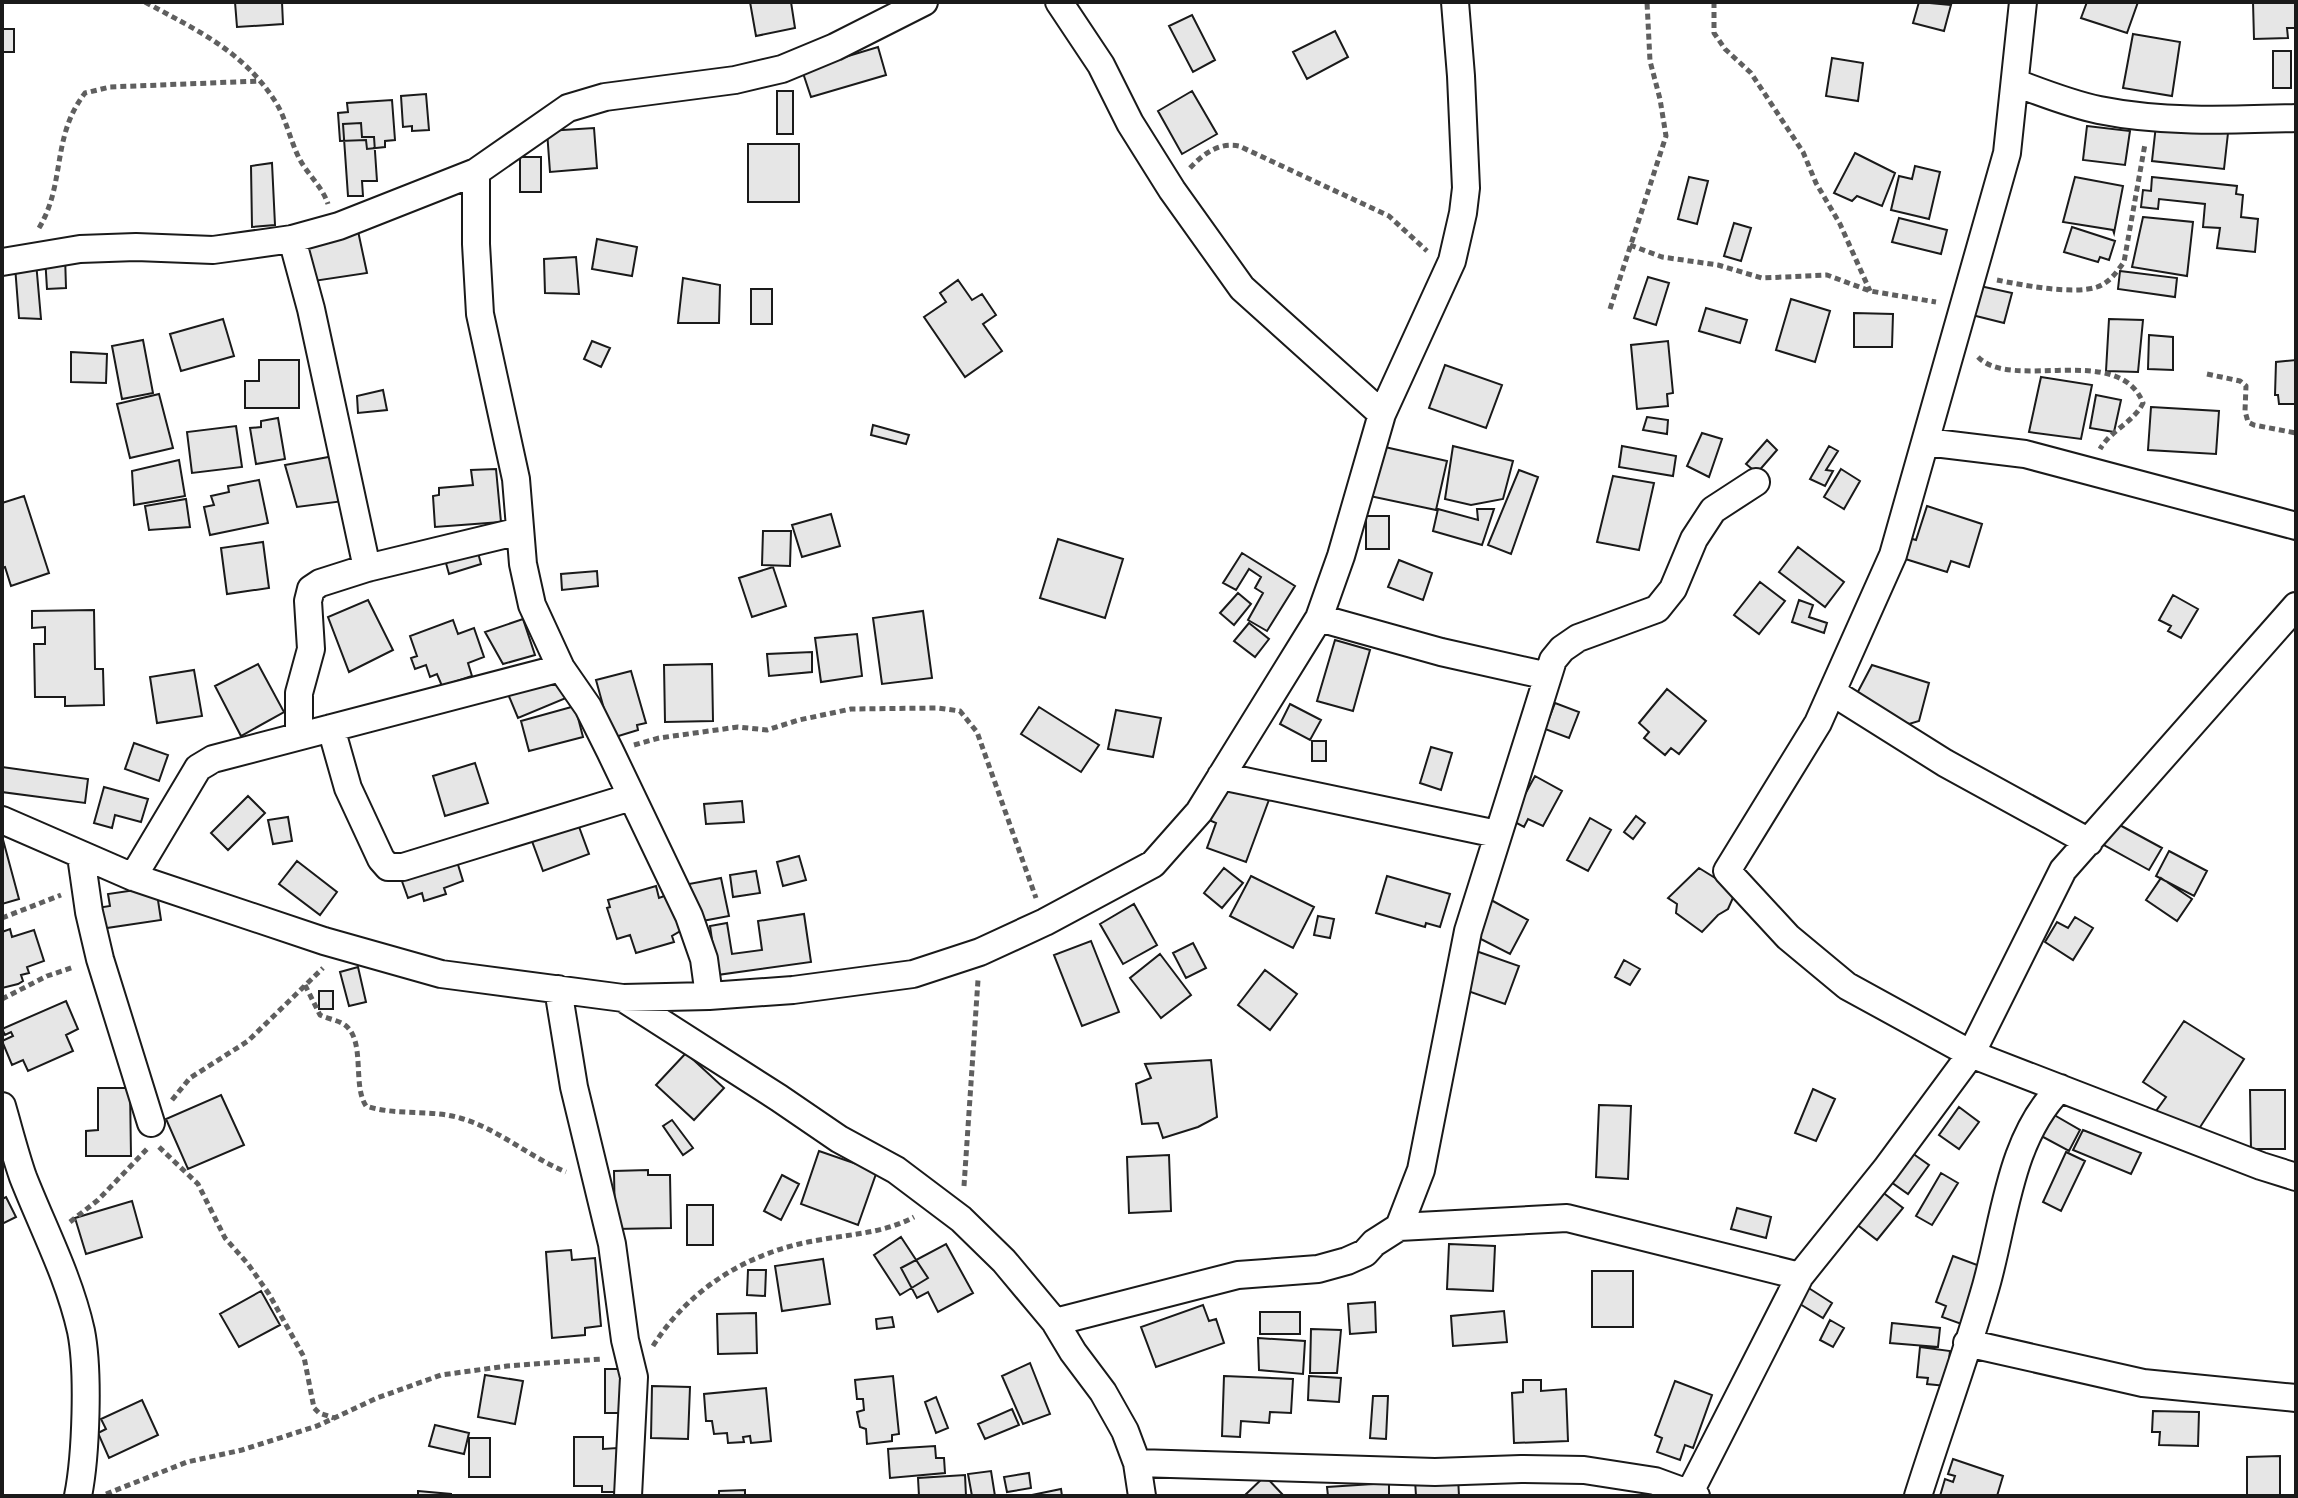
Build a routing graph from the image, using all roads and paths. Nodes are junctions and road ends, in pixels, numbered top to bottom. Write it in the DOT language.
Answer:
graph roads {
  1 [pos="145,2"];
  2 [pos="924,2"];
  3 [pos="1059,2"];
  4 [pos="1455,2"];
  5 [pos="1647,2"];
  6 [pos="1714,2"];
  7 [pos="2023,2"];
  8 [pos="260,81"];
  9 [pos="2016,83"];
  10 [pos="2150,116"];
  11 [pos="2296,118"];
  12 [pos="476,172"];
  13 [pos="1172,190"];
  14 [pos="339,226"];
  15 [pos="36,232"];
  16 [pos="292,239"];
  17 [pos="1630,245"];
  18 [pos="2,262"];
  19 [pos="1448,271"];
  20 [pos="1971,276"];
  21 [pos="1870,291"];
  22 [pos="1963,307"];
  23 [pos="1610,309"];
  24 [pos="1956,333"];
  25 [pos="2207,374"];
  26 [pos="1382,414"];
  27 [pos="2296,433"];
  28 [pos="1926,442"];
  29 [pos="2090,471"];
  30 [pos="1756,482"];
  31 [pos="2296,526"];
  32 [pos="520,531"];
  33 [pos="367,568"];
  34 [pos="2296,606"];
  35 [pos="1319,618"];
  36 [pos="561,668"];
  37 [pos="1548,676"];
  38 [pos="1832,692"];
  39 [pos="331,728"];
  40 [pos="299,736"];
  41 [pos="610,751"];
  42 [pos="1221,776"];
  43 [pos="631,797"];
  44 [pos="2,820"];
  45 [pos="1497,834"];
  46 [pos="2089,842"];
  47 [pos="81,856"];
  48 [pos="133,877"];
  49 [pos="85,884"];
  50 [pos="2,918"];
  51 [pos="1045,922"];
  52 [pos="345,947"];
  53 [pos="980,952"];
  54 [pos="100,959"];
  55 [pos="305,985"];
  56 [pos="558,989"];
  57 [pos="709,996"];
  58 [pos="623,998"];
  59 [pos="2,999"];
  60 [pos="1971,1054"];
  61 [pos="2060,1088"];
  62 [pos="2,1106"];
  63 [pos="151,1123"];
  64 [pos="2296,1177"];
  65 [pos="597,1184"];
  66 [pos="952,1211"];
  67 [pos="1399,1227"];
  68 [pos="51,1238"];
  69 [pos="1800,1276"];
  70 [pos="1055,1322"];
  71 [pos="1967,1343"];
  72 [pos="632,1367"];
  73 [pos="2296,1398"];
  74 [pos="334,1418"];
  75 [pos="1137,1463"];
  76 [pos="1623,1487"];
  77 [pos="1693,1495"];
  78 [pos="78,1496"];
  79 [pos="101,1496"];
  80 [pos="628,1496"];
  81 [pos="1142,1496"];
  82 [pos="1918,1496"];
  1 -- 8 [label="path"];
  2 -- 12 [label="street"];
  3 -- 13 [label="street"];
  4 -- 19 [label="street"];
  5 -- 17 [label="path"];
  6 -- 21 [label="path"];
  7 -- 9 [label="street"];
  8 -- 14 [label="path"];
  8 -- 15 [label="path"];
  9 -- 10 [label="street"];
  9 -- 20 [label="street"];
  10 -- 11 [label="street"];
  10 -- 20 [label="path"];
  12 -- 14 [label="street"];
  12 -- 32 [label="street"];
  13 -- 19 [label="path"];
  13 -- 26 [label="street"];
  14 -- 16 [label="street"];
  16 -- 18 [label="street"];
  16 -- 33 [label="street"];
  17 -- 21 [label="path"];
  17 -- 23 [label="path"];
  19 -- 26 [label="street"];
  20 -- 22 [label="street"];
  21 -- 22 [label="path"];
  22 -- 24 [label="street"];
  24 -- 28 [label="street"];
  24 -- 29 [label="path"];
  25 -- 27 [label="path"];
  26 -- 35 [label="street"];
  28 -- 29 [label="street"];
  28 -- 38 [label="street"];
  29 -- 31 [label="street"];
  30 -- 37 [label="street"];
  32 -- 33 [label="street"];
  32 -- 36 [label="street"];
  33 -- 40 [label="street"];
  34 -- 46 [label="street"];
  35 -- 37 [label="street"];
  35 -- 42 [label="street"];
  36 -- 39 [label="street"];
  36 -- 41 [label="street"];
  37 -- 45 [label="street"];
  38 -- 46 [label="street"];
  38 -- 60 [label="street"];
  39 -- 40 [label="street"];
  39 -- 43 [label="street"];
  40 -- 48 [label="street"];
  41 -- 43 [label="street"];
  41 -- 51 [label="path"];
  42 -- 45 [label="street"];
  42 -- 51 [label="street"];
  43 -- 57 [label="street"];
  44 -- 47 [label="street"];
  45 -- 67 [label="street"];
  46 -- 60 [label="street"];
  47 -- 48 [label="street"];
  47 -- 49 [label="street"];
  48 -- 52 [label="street"];
  49 -- 50 [label="path"];
  49 -- 54 [label="street"];
  51 -- 53 [label="street"];
  52 -- 55 [label="path"];
  52 -- 56 [label="street"];
  53 -- 57 [label="street"];
  53 -- 66 [label="path"];
  54 -- 59 [label="path"];
  54 -- 63 [label="street"];
  55 -- 63 [label="path"];
  55 -- 65 [label="path"];
  56 -- 58 [label="street"];
  56 -- 65 [label="street"];
  57 -- 58 [label="street"];
  58 -- 66 [label="street"];
  60 -- 61 [label="street"];
  60 -- 69 [label="street"];
  61 -- 64 [label="street"];
  61 -- 71 [label="street"];
  62 -- 68 [label="street"];
  63 -- 68 [label="path"];
  63 -- 74 [label="path"];
  65 -- 72 [label="street"];
  66 -- 70 [label="street"];
  66 -- 72 [label="path"];
  67 -- 69 [label="street"];
  67 -- 70 [label="street"];
  68 -- 78 [label="street"];
  69 -- 77 [label="street"];
  70 -- 75 [label="street"];
  71 -- 73 [label="street"];
  71 -- 82 [label="street"];
  72 -- 74 [label="path"];
  72 -- 80 [label="street"];
  74 -- 79 [label="path"];
  75 -- 76 [label="street"];
  75 -- 81 [label="street"];
  76 -- 77 [label="street"];
}
